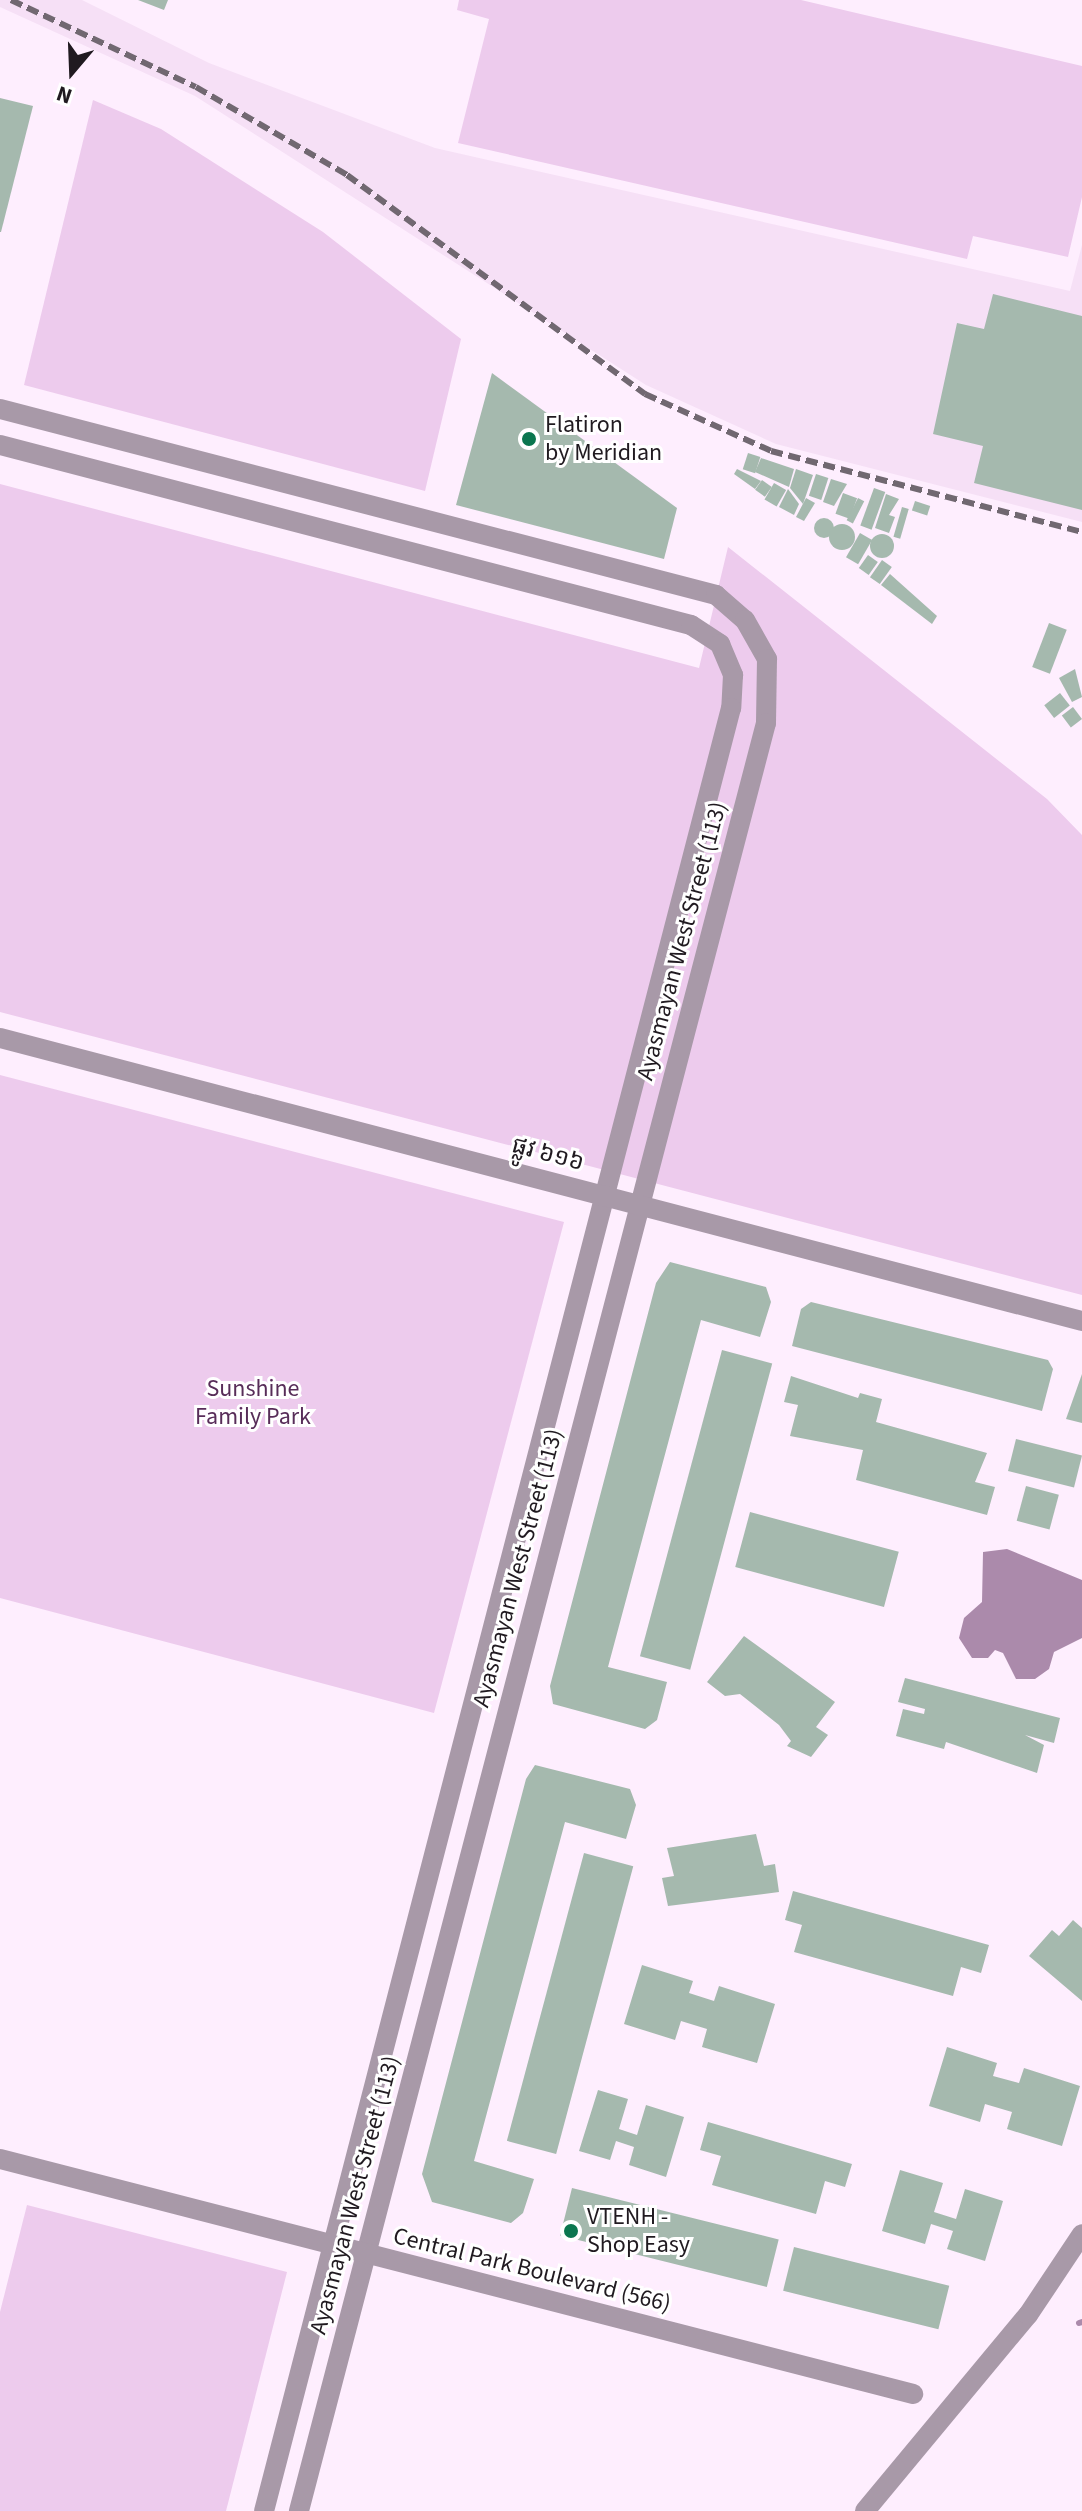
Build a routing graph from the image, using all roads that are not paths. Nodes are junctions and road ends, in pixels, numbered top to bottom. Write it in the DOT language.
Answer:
graph roads {
  1 [pos="0,409"];
  2 [pos="25,415"];
  3 [pos="8,447"];
  4 [pos="331,495"];
  5 [pos="323,529"];
  6 [pos="676,921"];
  7 [pos="712,931"];
  8 [pos="0,1038"];
  9 [pos="605,1196"];
  10 [pos="640,1205"];
  11 [pos="1082,1321"];
  12 [pos="508,1569"];
  13 [pos="543,1578"];
  14 [pos="387,2035"];
  15 [pos="421,2044"];
  16 [pos="0,2159"];
  17 [pos="1082,2234"];
  18 [pos="333,2246"];
  19 [pos="366,2255"];
  20 [pos="913,2394"];
  21 [pos="264,2511"];
  22 [pos="299,2511"];
  23 [pos="865,2511"];
  1 -- 2 [label="street"];
  2 -- 3 [label="street"];
  2 -- 4 [label="street"];
  3 -- 5 [label="street"];
  4 -- 5 [label="street"];
  4 -- 7 [label="street, Ayasmayan West Street (113)"];
  5 -- 6 [label="street, Ayasmayan West Street (113)"];
  6 -- 7 [label="street"];
  6 -- 9 [label="street, Ayasmayan West Street (113)"];
  7 -- 10 [label="street, Ayasmayan West Street (113)"];
  8 -- 9 [label="street, ផ្លូវ ៦១៦"];
  9 -- 10 [label="street, ផ្លូវ ៦១៦"];
  9 -- 12 [label="street, Ayasmayan West Street (113)"];
  10 -- 11 [label="street, ផ្លូវ ៦១៦"];
  10 -- 13 [label="street, Ayasmayan West Street (113)"];
  12 -- 13 [label="street"];
  12 -- 14 [label="street, Ayasmayan West Street (113)"];
  13 -- 15 [label="street, Ayasmayan West Street (113)"];
  14 -- 15 [label="street"];
  14 -- 18 [label="street, Ayasmayan West Street (113)"];
  15 -- 19 [label="street, Ayasmayan West Street (113)"];
  16 -- 18 [label="street, Central Park Boulevard (566)"];
  17 -- 23 [label="street"];
  18 -- 19 [label="street, Central Park Boulevard (566)"];
  18 -- 21 [label="street, Ayasmayan West Street (113)"];
  19 -- 20 [label="street, Central Park Boulevard (566)"];
  19 -- 22 [label="street, Ayasmayan West Street (113)"];
}
